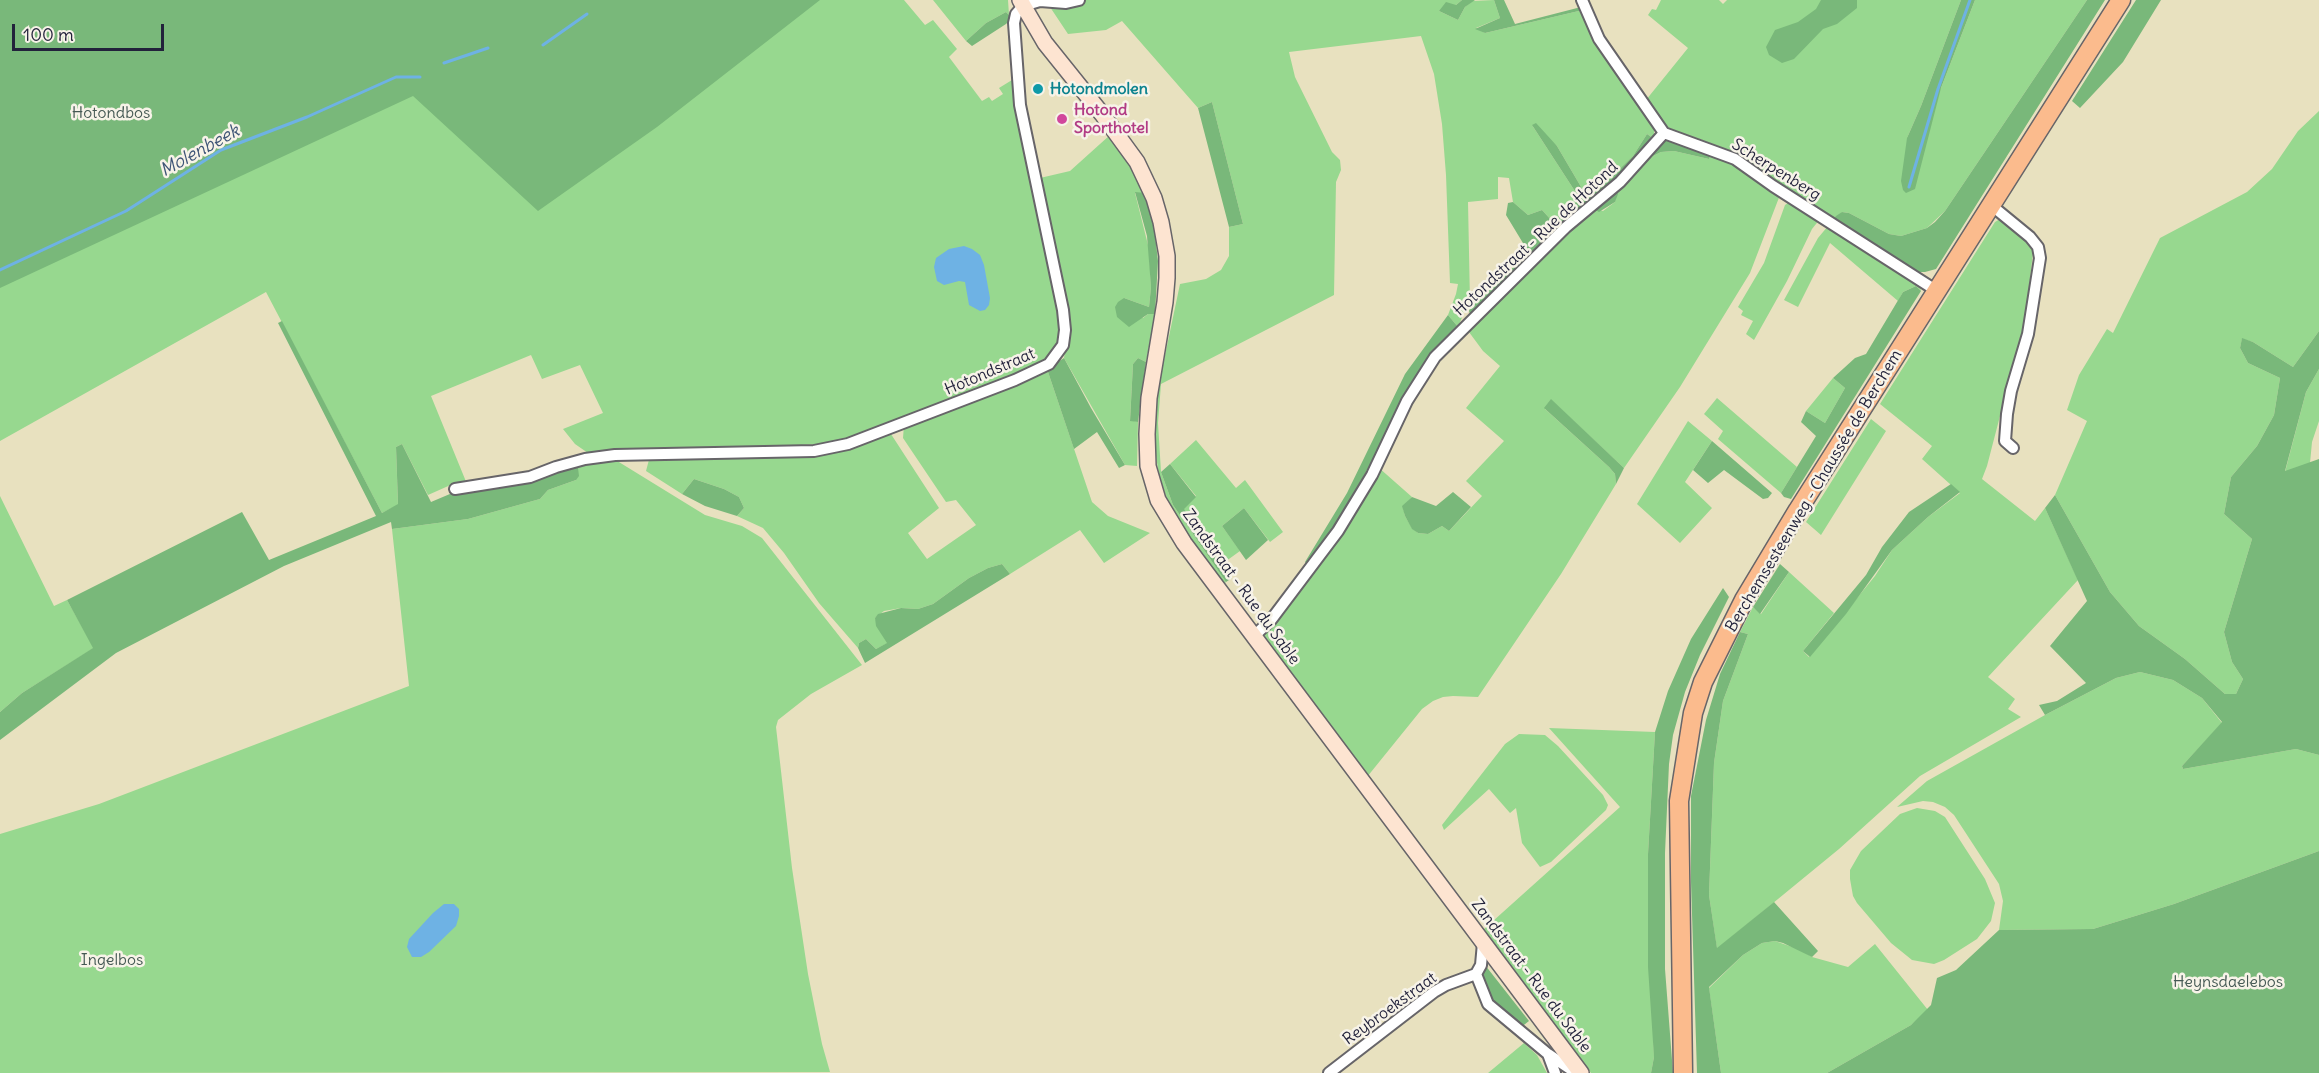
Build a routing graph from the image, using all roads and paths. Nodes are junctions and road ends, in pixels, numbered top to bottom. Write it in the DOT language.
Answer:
graph roads {
  1 [pos="1079,0"];
  2 [pos="1582,0"];
  3 [pos="2121,0"];
  4 [pos="1026,3"];
  5 [pos="1664,133"];
  6 [pos="1991,206"];
  7 [pos="1937,291"];
  8 [pos="2013,448"];
  9 [pos="455,489"];
  10 [pos="1254,636"];
  11 [pos="1483,943"];
  12 [pos="1476,974"];
  13 [pos="1548,1054"];
  14 [pos="1329,1073"];
  15 [pos="1555,1073"];
  16 [pos="1576,1073"];
  17 [pos="1581,1073"];
  18 [pos="1683,1073"];
  1 -- 4 [label="street"];
  2 -- 5 [label="street"];
  3 -- 6 [label="main road, Berchemsesteenweg - Chaussée de Berchem"];
  4 -- 9 [label="street, Hotondstraat"];
  4 -- 10 [label="main road, Zandstraat - Rue du Sable"];
  5 -- 7 [label="street, Scherpenberg"];
  5 -- 10 [label="street, Hotondstraat - Rue de Hotond"];
  6 -- 7 [label="main road, Berchemsesteenweg - Chaussée de Berchem"];
  6 -- 8 [label="street"];
  7 -- 18 [label="main road, Berchemsesteenweg - Chaussée de Berchem"];
  10 -- 11 [label="main road, Zandstraat - Rue du Sable"];
  11 -- 12 [label="street"];
  11 -- 17 [label="main road, Zandstraat - Rue du Sable"];
  12 -- 13 [label="street"];
  12 -- 14 [label="street, Reybroekstraat"];
  13 -- 15 [label="street"];
  13 -- 16 [label="street"];
}
